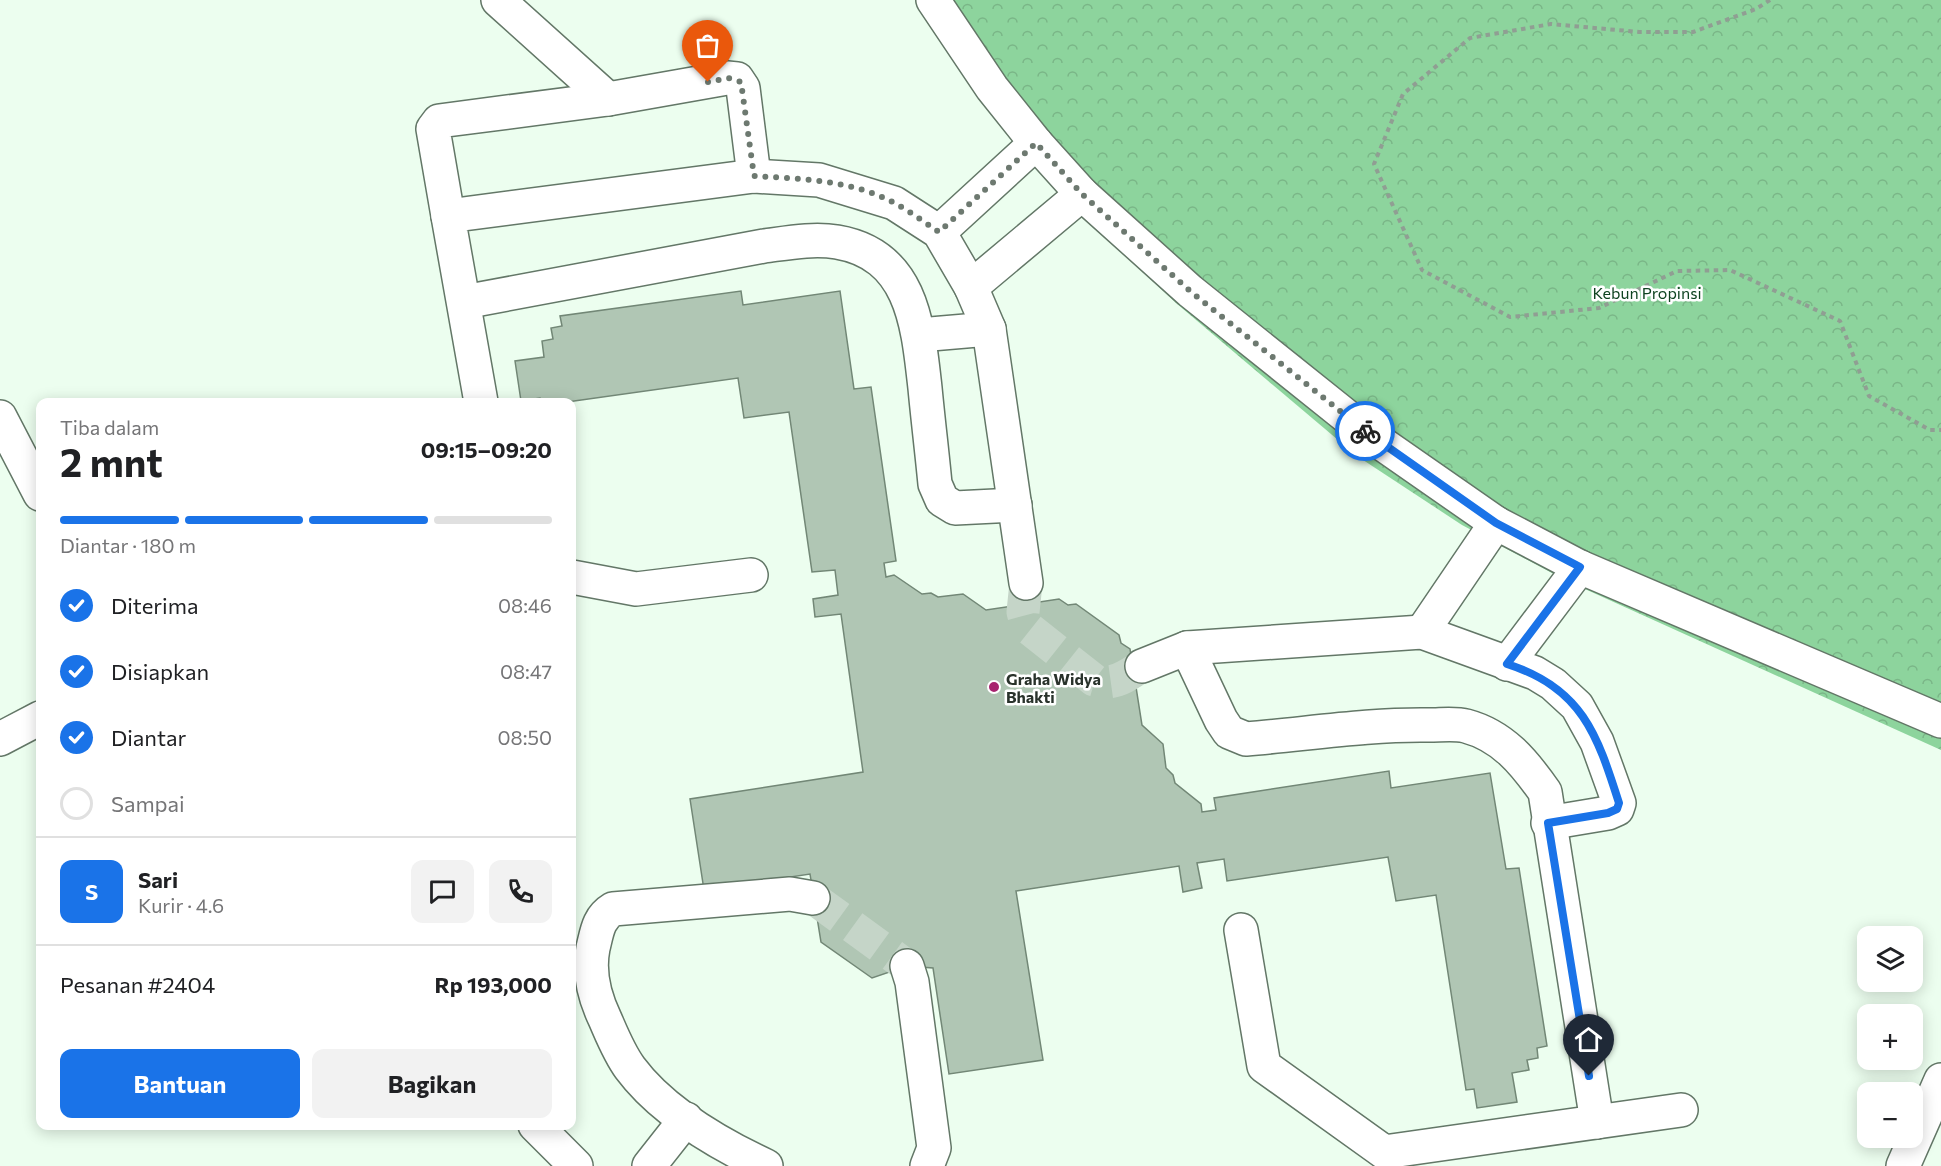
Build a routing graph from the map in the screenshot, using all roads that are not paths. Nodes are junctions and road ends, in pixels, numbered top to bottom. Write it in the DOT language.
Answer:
graph roads {
  1 [pos="498,0"];
  2 [pos="933,0"];
  3 [pos="608,99"];
  4 [pos="1036,143"];
  5 [pos="754,176"];
  6 [pos="1082,194"];
  7 [pos="448,216"];
  8 [pos="939,232"];
  9 [pos="971,287"];
  10 [pos="464,302"];
  11 [pos="989,329"];
  12 [pos="919,335"];
  13 [pos="480,398"];
  14 [pos="0,417"];
  15 [pos="36,486"];
  16 [pos="1015,506"];
  17 [pos="1496,523"];
  18 [pos="1580,567"];
  19 [pos="751,575"];
  20 [pos="576,578"];
  21 [pos="1026,583"];
  22 [pos="1422,632"];
  23 [pos="1187,648"];
  24 [pos="1507,664"];
  25 [pos="1142,666"];
  26 [pos="36,720"];
  27 [pos="1941,721"];
  28 [pos="0,739"];
  29 [pos="1548,823"];
  30 [pos="813,898"];
  31 [pos="1241,930"];
  32 [pos="907,966"];
  33 [pos="1941,1080"];
  34 [pos="1681,1110"];
  35 [pos="686,1119"];
  36 [pos="1597,1122"];
  37 [pos="540,1130"];
  38 [pos="714,1156"];
  39 [pos="576,1166"];
  40 [pos="650,1166"];
  41 [pos="766,1166"];
  42 [pos="927,1166"];
  43 [pos="1903,1166"];
  1 -- 3 [label="lane"];
  2 -- 4 [label="lane"];
  3 -- 5 [label="lane"];
  3 -- 7 [label="lane"];
  4 -- 6 [label="lane"];
  4 -- 8 [label="lane"];
  5 -- 7 [label="lane"];
  5 -- 8 [label="lane"];
  6 -- 9 [label="lane"];
  6 -- 17 [label="lane"];
  7 -- 10 [label="lane"];
  8 -- 9 [label="lane"];
  9 -- 11 [label="lane"];
  10 -- 12 [label="lane"];
  10 -- 13 [label="lane"];
  11 -- 12 [label="lane"];
  11 -- 16 [label="lane"];
  12 -- 16 [label="lane"];
  14 -- 15 [label="lane"];
  16 -- 21 [label="lane"];
  17 -- 18 [label="lane"];
  17 -- 22 [label="lane"];
  18 -- 24 [label="lane"];
  18 -- 27 [label="lane"];
  19 -- 20 [label="lane"];
  22 -- 23 [label="lane"];
  22 -- 24 [label="lane"];
  23 -- 25 [label="lane"];
  23 -- 29 [label="lane"];
  24 -- 29 [label="lane"];
  26 -- 28 [label="lane"];
  29 -- 36 [label="lane"];
  30 -- 35 [label="lane"];
  31 -- 36 [label="lane"];
  32 -- 42 [label="lane"];
  33 -- 43 [label="lane"];
  34 -- 36 [label="lane"];
  35 -- 38 [label="lane"];
  35 -- 40 [label="lane"];
  37 -- 39 [label="lane"];
  38 -- 41 [label="lane"];
}
